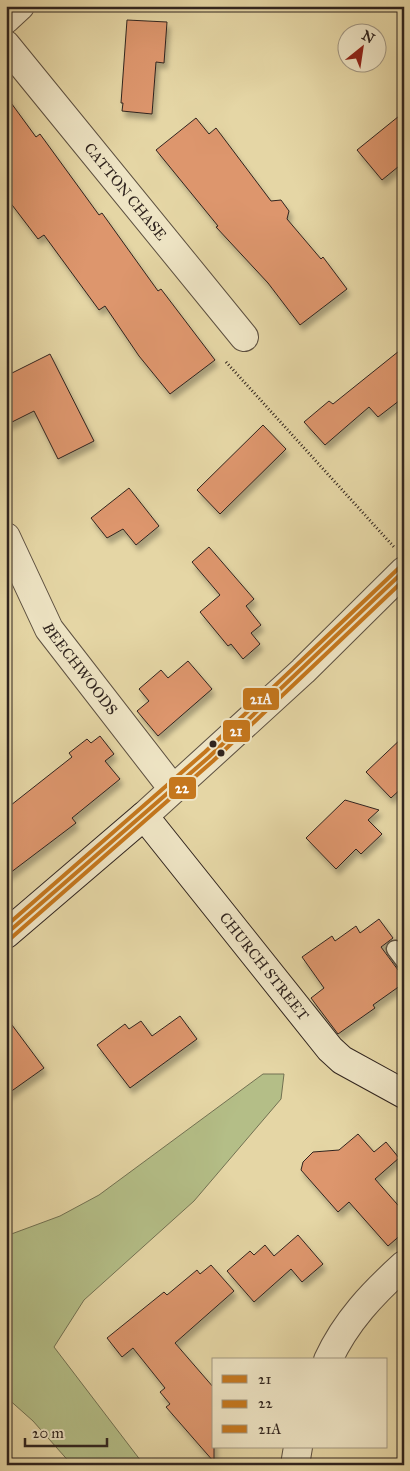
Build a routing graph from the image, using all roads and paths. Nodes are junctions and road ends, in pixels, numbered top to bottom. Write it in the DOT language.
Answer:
graph roads {
  1 [pos="20,6"];
  2 [pos="6,19"];
  3 [pos="6,45"];
  4 [pos="244,336"];
  5 [pos="226,362"];
  6 [pos="6,537"];
  7 [pos="402,562"];
  8 [pos="173,789"];
  9 [pos="144,816"];
  10 [pos="6,934"];
  11 [pos="404,1094"];
  12 [pos="404,1265"];
  13 [pos="329,1358"];
  14 [pos="298,1448"];
  15 [pos="295,1465"];
  1 -- 2 [label="street"];
  3 -- 4 [label="street, CATTON CHASE"];
  5 -- 7 [label="path"];
  6 -- 8 [label="street, BEECHWOODS"];
  7 -- 8 [label="street"];
  8 -- 9 [label="street"];
  9 -- 10 [label="street"];
  9 -- 11 [label="street, CHURCH STREET"];
  12 -- 13 [label="street"];
  14 -- 15 [label="street"];
}
